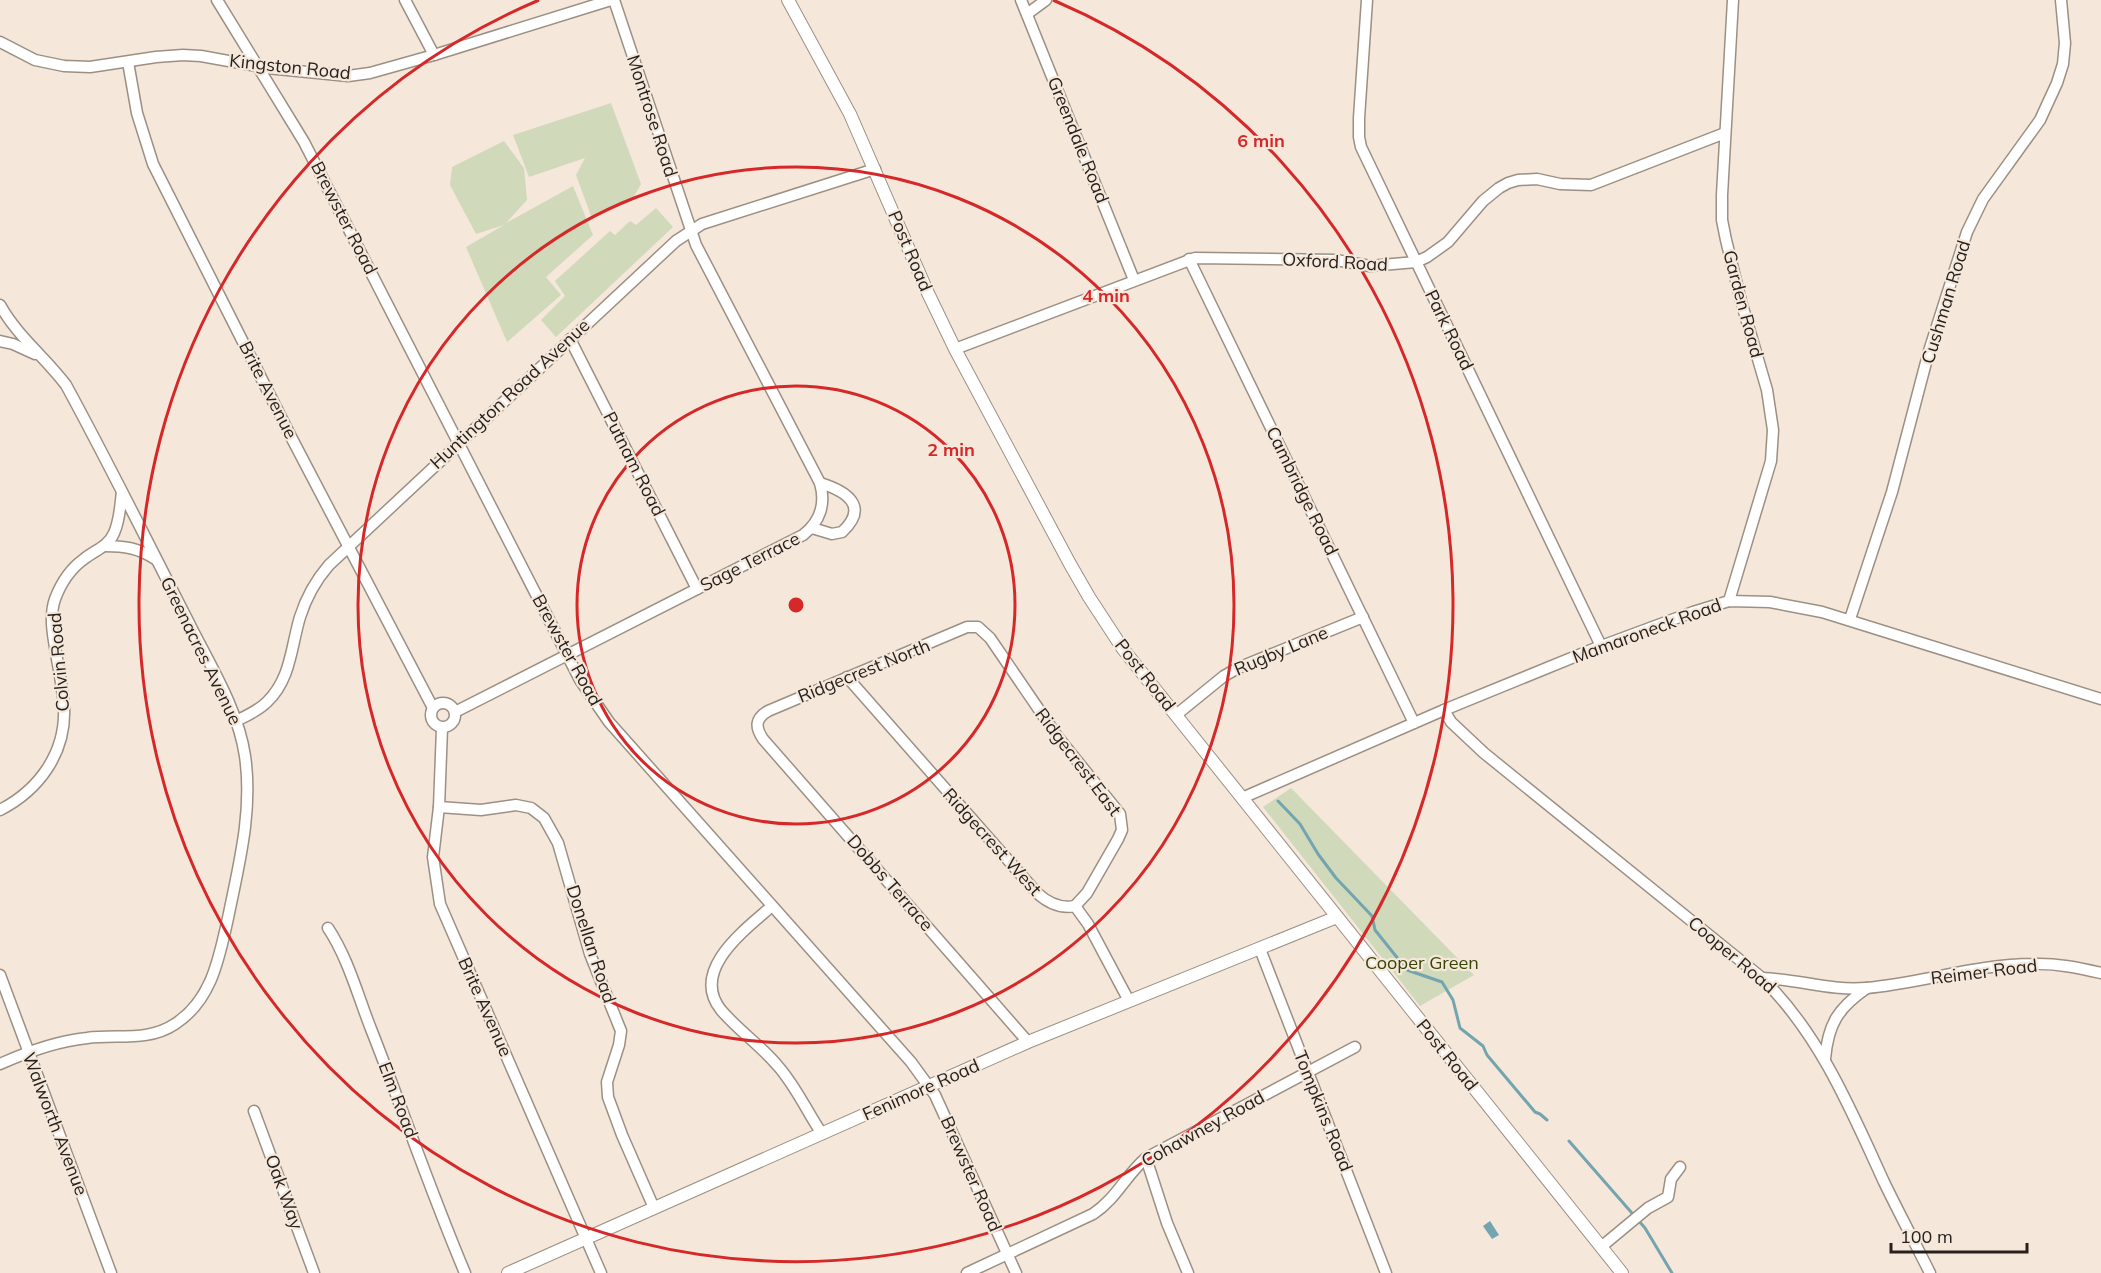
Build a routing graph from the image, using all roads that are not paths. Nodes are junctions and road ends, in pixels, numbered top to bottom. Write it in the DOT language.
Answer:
graph roads {
  1 [pos="217,0"];
  2 [pos="405,0"];
  3 [pos="613,0"];
  4 [pos="788,0"];
  5 [pos="1021,0"];
  6 [pos="1046,0"];
  7 [pos="1367,0"];
  8 [pos="1733,0"];
  9 [pos="2061,0"];
  10 [pos="1027,14"];
  11 [pos="0,42"];
  12 [pos="434,55"];
  13 [pos="128,62"];
  14 [pos="260,67"];
  15 [pos="1725,133"];
  16 [pos="875,169"];
  17 [pos="690,231"];
  18 [pos="1189,259"];
  19 [pos="1416,262"];
  20 [pos="1134,280"];
  21 [pos="0,305"];
  22 [pos="570,339"];
  23 [pos="0,341"];
  24 [pos="955,349"];
  25 [pos="43,358"];
  26 [pos="458,442"];
  27 [pos="820,483"];
  28 [pos="122,492"];
  29 [pos="812,528"];
  30 [pos="105,546"];
  31 [pos="348,546"];
  32 [pos="157,560"];
  33 [pos="698,589"];
  34 [pos="1729,601"];
  35 [pos="1363,617"];
  36 [pos="1850,619"];
  37 [pos="975,626"];
  38 [pos="1601,646"];
  39 [pos="567,656"];
  40 [pos="847,677"];
  41 [pos="2101,699"];
  42 [pos="432,708"];
  43 [pos="1444,710"];
  44 [pos="455,712"];
  45 [pos="1176,715"];
  46 [pos="236,721"];
  47 [pos="757,723"];
  48 [pos="1414,723"];
  49 [pos="442,728"];
  50 [pos="1242,798"];
  51 [pos="439,807"];
  52 [pos="0,810"];
  53 [pos="772,906"];
  54 [pos="1076,906"];
  55 [pos="1337,917"];
  56 [pos="328,928"];
  57 [pos="1260,949"];
  58 [pos="2101,973"];
  59 [pos="0,975"];
  60 [pos="1762,978"];
  61 [pos="1867,988"];
  62 [pos="1129,1001"];
  63 [pos="1028,1042"];
  64 [pos="1355,1047"];
  65 [pos="28,1053"];
  66 [pos="1825,1059"];
  67 [pos="0,1064"];
  68 [pos="1307,1072"];
  69 [pos="929,1087"];
  70 [pos="254,1111"];
  71 [pos="822,1134"];
  72 [pos="1146,1158"];
  73 [pos="1680,1167"];
  74 [pos="654,1208"];
  75 [pos="586,1238"];
  76 [pos="1601,1247"];
  77 [pos="1008,1254"];
  78 [pos="111,1273"];
  79 [pos="314,1273"];
  80 [pos="465,1273"];
  81 [pos="508,1273"];
  82 [pos="601,1273"];
  83 [pos="967,1273"];
  84 [pos="1016,1273"];
  85 [pos="1188,1273"];
  86 [pos="1386,1273"];
  87 [pos="1622,1273"];
  88 [pos="1930,1273"];
  1 -- 14 [label="street, Brewster Road"];
  2 -- 12 [label="street"];
  3 -- 12 [label="street, Kingston Road"];
  3 -- 17 [label="street, Montrose Road"];
  4 -- 16 [label="main road, Post Road"];
  5 -- 10 [label="street, Greendale Road"];
  6 -- 10 [label="street"];
  7 -- 19 [label="street, Park Road"];
  8 -- 15 [label="street, Garden Road"];
  9 -- 36 [label="street, Cushman Road"];
  10 -- 20 [label="street, Greendale Road"];
  11 -- 13 [label="street, Kingston Road"];
  12 -- 14 [label="street, Kingston Road"];
  13 -- 14 [label="street, Kingston Road"];
  13 -- 31 [label="street, Brite Avenue"];
  14 -- 26 [label="street, Brewster Road"];
  15 -- 19 [label="street, Oxford Road"];
  15 -- 34 [label="street, Garden Road"];
  16 -- 17 [label="street, Huntington Road Avenue"];
  16 -- 24 [label="main road, Post Road"];
  17 -- 22 [label="street, Huntington Road Avenue"];
  17 -- 27 [label="street, Sage Terrace"];
  18 -- 19 [label="street, Oxford Road"];
  18 -- 20 [label="street, Oxford Road"];
  18 -- 35 [label="street, Cambridge Road"];
  19 -- 38 [label="street, Park Road"];
  20 -- 24 [label="street, Oxford Road"];
  21 -- 25 [label="street, Greenacres Avenue"];
  22 -- 26 [label="street, Huntington Road Avenue"];
  22 -- 33 [label="street, Putnam Road"];
  23 -- 25 [label="street"];
  24 -- 45 [label="main road, Post Road"];
  25 -- 28 [label="street, Greenacres Avenue"];
  26 -- 31 [label="street, Huntington Road Avenue"];
  26 -- 39 [label="street, Brewster Road"];
  27 -- 29 [label="street, Sage Terrace"];
  27 -- 29 [label="street"];
  28 -- 30 [label="street"];
  28 -- 32 [label="street, Greenacres Avenue"];
  29 -- 33 [label="street, Sage Terrace"];
  30 -- 32 [label="street"];
  30 -- 52 [label="street, Colvin Road"];
  31 -- 42 [label="street, Brite Avenue"];
  31 -- 46 [label="street, Huntington Road Avenue"];
  32 -- 46 [label="street, Greenacres Avenue"];
  33 -- 39 [label="street, Sage Terrace"];
  34 -- 36 [label="street, Mamaroneck Road"];
  34 -- 38 [label="street, Mamaroneck Road"];
  35 -- 45 [label="street, Rugby Lane"];
  35 -- 48 [label="street, Cambridge Road"];
  36 -- 41 [label="street, Mamaroneck Road"];
  37 -- 40 [label="street, Ridgecrest North"];
  37 -- 54 [label="street, Ridgecrest East"];
  38 -- 43 [label="street, Mamaroneck Road"];
  39 -- 44 [label="street, Sage Terrace"];
  39 -- 53 [label="street, Brewster Road"];
  40 -- 47 [label="street, Ridgecrest North"];
  40 -- 54 [label="street, Ridgecrest West"];
  42 -- 44 [label="street"];
  42 -- 49 [label="street, Brite Avenue"];
  43 -- 48 [label="street, Mamaroneck Road"];
  43 -- 60 [label="street, Cooper Road"];
  44 -- 49 [label="street"];
  45 -- 50 [label="main road, Post Road"];
  46 -- 65 [label="street, Greenacres Avenue"];
  47 -- 63 [label="street, Dobbs Terrace"];
  48 -- 50 [label="street, Mamaroneck Road"];
  49 -- 51 [label="street, Brite Avenue"];
  50 -- 55 [label="main road, Post Road"];
  51 -- 74 [label="street, Donellan Road"];
  51 -- 75 [label="street, Brite Avenue"];
  53 -- 69 [label="street, Brewster Road"];
  53 -- 71 [label="street"];
  54 -- 62 [label="street"];
  55 -- 57 [label="main road, Fenimore Road"];
  55 -- 76 [label="main road, Post Road"];
  56 -- 80 [label="street, Elm Road"];
  57 -- 62 [label="main road, Fenimore Road"];
  57 -- 68 [label="street, Tompkins Road"];
  58 -- 61 [label="street, Reimer Road"];
  59 -- 65 [label="street, Walworth Avenue"];
  60 -- 61 [label="street, Reimer Road"];
  60 -- 66 [label="street, Cooper Road"];
  61 -- 66 [label="street"];
  62 -- 63 [label="main road, Fenimore Road"];
  63 -- 69 [label="main road, Fenimore Road"];
  64 -- 68 [label="street, Cohawney Road"];
  65 -- 67 [label="street, Greenacres Avenue"];
  65 -- 78 [label="street, Walworth Avenue"];
  66 -- 88 [label="street, Cooper Road"];
  68 -- 72 [label="street, Cohawney Road"];
  68 -- 86 [label="street, Tompkins Road"];
  69 -- 71 [label="main road, Fenimore Road"];
  69 -- 77 [label="street, Brewster Road"];
  70 -- 79 [label="street, Oak Way"];
  71 -- 74 [label="main road, Fenimore Road"];
  72 -- 77 [label="street, Cohawney Road"];
  72 -- 85 [label="street"];
  73 -- 76 [label="street"];
  74 -- 75 [label="main road, Fenimore Road"];
  75 -- 81 [label="main road, Fenimore Road"];
  75 -- 82 [label="street, Brite Avenue"];
  76 -- 87 [label="main road, Post Road"];
  77 -- 83 [label="street, Cohawney Road"];
  77 -- 84 [label="street, Brewster Road"];
}
